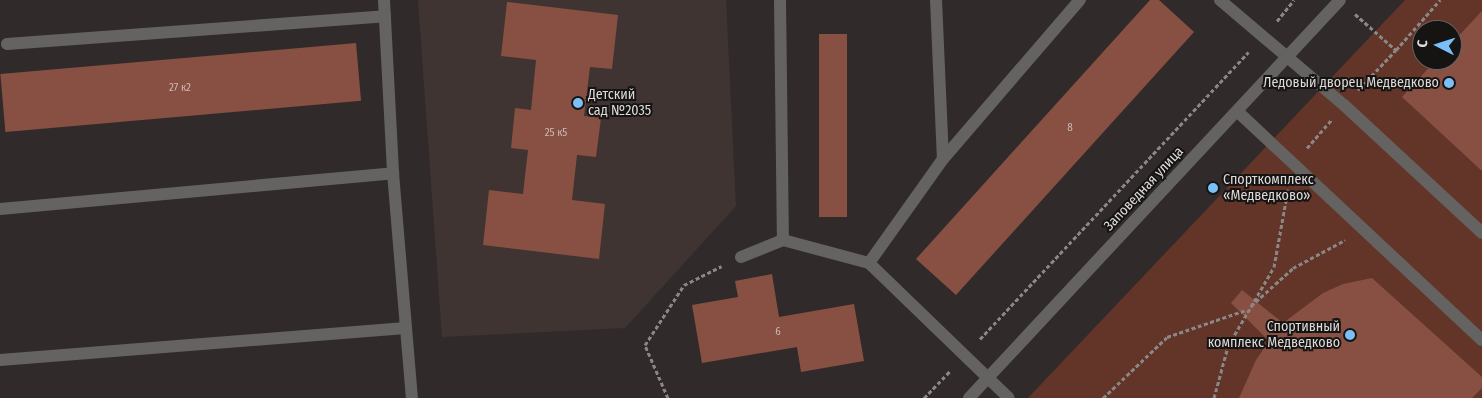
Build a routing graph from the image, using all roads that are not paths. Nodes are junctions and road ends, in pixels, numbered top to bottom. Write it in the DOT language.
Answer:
graph roads {
  1 [pos="384,0"];
  2 [pos="780,0"];
  3 [pos="936,0"];
  4 [pos="1080,0"];
  5 [pos="1220,0"];
  6 [pos="1340,0"];
  7 [pos="385,16"];
  8 [pos="7,44"];
  9 [pos="1288,56"];
  10 [pos="1237,111"];
  11 [pos="943,159"];
  12 [pos="394,173"];
  13 [pos="0,209"];
  14 [pos="1482,233"];
  15 [pos="783,240"];
  16 [pos="741,257"];
  17 [pos="869,263"];
  18 [pos="406,328"];
  19 [pos="1482,340"];
  20 [pos="0,360"];
  21 [pos="990,376"];
  22 [pos="412,398"];
  23 [pos="969,398"];
  24 [pos="1009,398"];
  1 -- 7 [label="street"];
  2 -- 15 [label="street"];
  3 -- 11 [label="street"];
  4 -- 11 [label="street"];
  5 -- 9 [label="street"];
  6 -- 9 [label="street, Заповедная улица"];
  7 -- 8 [label="street"];
  7 -- 12 [label="street"];
  9 -- 10 [label="street, Заповедная улица"];
  9 -- 14 [label="street"];
  10 -- 19 [label="street"];
  10 -- 21 [label="street, Заповедная улица"];
  11 -- 17 [label="street"];
  12 -- 13 [label="street"];
  12 -- 18 [label="street"];
  15 -- 16 [label="street"];
  15 -- 17 [label="street"];
  17 -- 21 [label="street"];
  18 -- 20 [label="street"];
  18 -- 22 [label="street"];
  21 -- 23 [label="street, Заповедная улица"];
  21 -- 24 [label="street"];
}
